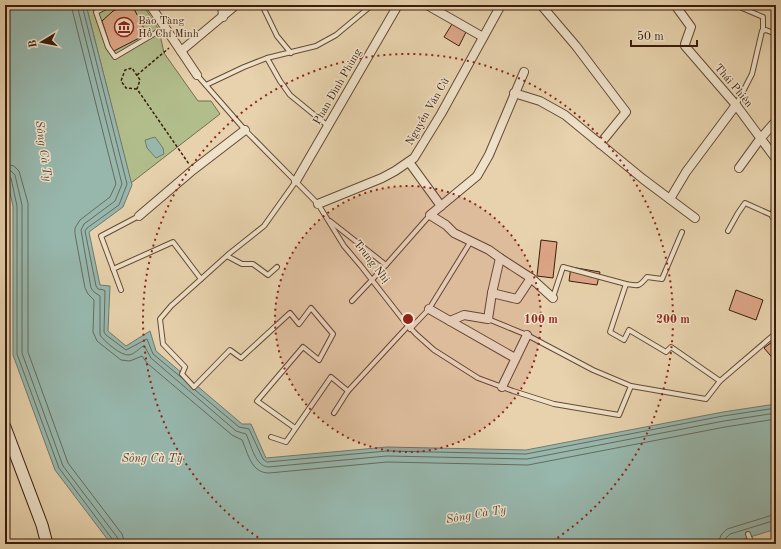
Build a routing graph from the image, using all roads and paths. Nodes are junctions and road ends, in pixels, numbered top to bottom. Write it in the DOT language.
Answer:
graph roads {
  1 [pos="110,5"];
  2 [pos="150,5"];
  3 [pos="222,5"];
  4 [pos="236,5"];
  5 [pos="262,5"];
  6 [pos="372,5"];
  7 [pos="398,5"];
  8 [pos="426,5"];
  9 [pos="500,5"];
  10 [pos="541,5"];
  11 [pos="676,5"];
  12 [pos="740,5"];
  13 [pos="223,17"];
  14 [pos="164,28"];
  15 [pos="763,30"];
  16 [pos="776,34"];
  17 [pos="483,37"];
  18 [pos="174,42"];
  19 [pos="181,51"];
  20 [pos="291,53"];
  21 [pos="267,58"];
  22 [pos="524,72"];
  23 [pos="197,74"];
  24 [pos="137,75"];
  25 [pos="206,85"];
  26 [pos="137,89"];
  27 [pos="514,93"];
  28 [pos="736,105"];
  29 [pos="776,121"];
  30 [pos="328,126"];
  31 [pos="245,130"];
  32 [pos="760,139"];
  33 [pos="600,144"];
  34 [pos="776,159"];
  35 [pos="409,162"];
  36 [pos="738,168"];
  37 [pos="193,170"];
  38 [pos="296,181"];
  39 [pos="670,199"];
  40 [pos="318,204"];
  41 [pos="441,206"];
  42 [pos="775,214"];
  43 [pos="430,215"];
  44 [pos="139,216"];
  45 [pos="327,218"];
  46 [pos="696,218"];
  47 [pos="728,231"];
  48 [pos="682,232"];
  49 [pos="471,241"];
  50 [pos="227,256"];
  51 [pos="500,258"];
  52 [pos="386,265"];
  53 [pos="276,267"];
  54 [pos="113,269"];
  55 [pos="531,278"];
  56 [pos="201,279"];
  57 [pos="372,280"];
  58 [pos="626,284"];
  59 [pos="120,290"];
  60 [pos="492,292"];
  61 [pos="553,298"];
  62 [pos="352,301"];
  63 [pos="429,310"];
  64 [pos="488,319"];
  65 [pos="450,321"];
  66 [pos="409,328"];
  67 [pos="776,332"];
  68 [pos="527,335"];
  69 [pos="515,358"];
  70 [pos="720,381"];
  71 [pos="631,386"];
  72 [pos="502,387"];
  73 [pos="348,391"];
  74 [pos="334,413"];
  75 [pos="5,427"];
  76 [pos="295,428"];
  77 [pos="271,437"];
  78 [pos="748,534"];
  79 [pos="47,544"];
  80 [pos="752,544"];
  1 -- 14 [label="lane"];
  2 -- 14 [label="street, Trưng Nhị"];
  3 -- 13 [label="street"];
  4 -- 13 [label="street"];
  5 -- 20 [label="lane"];
  6 -- 20 [label="lane"];
  7 -- 30 [label="street, Phan Đình Phùng"];
  8 -- 17 [label="street"];
  9 -- 17 [label="street, Nguyễn Văn Cừ"];
  10 -- 33 [label="street"];
  11 -- 28 [label="street, Thái Phiên"];
  12 -- 15 [label="lane"];
  13 -- 19 [label="street"];
  14 -- 18 [label="street, Trưng Nhị"];
  15 -- 16 [label="lane"];
  15 -- 28 [label="lane"];
  17 -- 35 [label="street, Nguyễn Văn Cừ"];
  18 -- 19 [label="street, Trưng Nhị"];
  18 -- 24 [label="path"];
  19 -- 23 [label="street, Trưng Nhị"];
  20 -- 21 [label="lane"];
  21 -- 25 [label="lane"];
  21 -- 30 [label="lane"];
  22 -- 27 [label="street"];
  23 -- 25 [label="lane, Trưng Nhị"];
  24 -- 26 [label="path"];
  24 -- 26 [label="path"];
  25 -- 31 [label="lane, Trưng Nhị"];
  26 -- 37 [label="path"];
  27 -- 33 [label="street"];
  27 -- 41 [label="street"];
  28 -- 32 [label="street, Thái Phiên"];
  28 -- 39 [label="street"];
  29 -- 32 [label="street"];
  30 -- 38 [label="street, Phan Đình Phùng"];
  31 -- 37 [label="street"];
  31 -- 38 [label="lane, Trưng Nhị"];
  32 -- 34 [label="street, Thái Phiên"];
  32 -- 36 [label="street"];
  33 -- 39 [label="street"];
  35 -- 40 [label="street, Nguyễn Văn Cừ"];
  35 -- 41 [label="street"];
  37 -- 44 [label="street"];
  38 -- 40 [label="lane, Trưng Nhị"];
  38 -- 50 [label="lane"];
  39 -- 46 [label="street"];
  40 -- 45 [label="lane, Trưng Nhị"];
  41 -- 43 [label="street"];
  42 -- 47 [label="lane"];
  43 -- 49 [label="street"];
  43 -- 52 [label="lane"];
  44 -- 54 [label="lane"];
  45 -- 52 [label="lane"];
  45 -- 57 [label="lane, Trưng Nhị"];
  48 -- 58 [label="lane"];
  49 -- 51 [label="street"];
  49 -- 63 [label="lane"];
  50 -- 53 [label="lane"];
  50 -- 56 [label="lane"];
  51 -- 55 [label="street"];
  51 -- 60 [label="street"];
  52 -- 57 [label="lane"];
  54 -- 56 [label="lane"];
  54 -- 59 [label="lane"];
  55 -- 60 [label="street"];
  55 -- 61 [label="street"];
  56 -- 76 [label="lane"];
  57 -- 62 [label="lane"];
  57 -- 66 [label="lane, Trưng Nhị"];
  58 -- 61 [label="lane"];
  58 -- 70 [label="lane"];
  60 -- 64 [label="street"];
  63 -- 65 [label="street"];
  63 -- 66 [label="lane"];
  64 -- 65 [label="street"];
  64 -- 68 [label="lane"];
  65 -- 69 [label="street"];
  66 -- 72 [label="lane, Trưng Nhị"];
  66 -- 73 [label="lane"];
  67 -- 70 [label="lane"];
  68 -- 69 [label="street"];
  68 -- 71 [label="lane"];
  69 -- 72 [label="street"];
  70 -- 71 [label="lane"];
  71 -- 72 [label="lane, Trưng Nhị"];
  73 -- 74 [label="lane"];
  73 -- 76 [label="lane"];
  75 -- 79 [label="street"];
  76 -- 77 [label="lane"];
  78 -- 80 [label="lane"];
}
